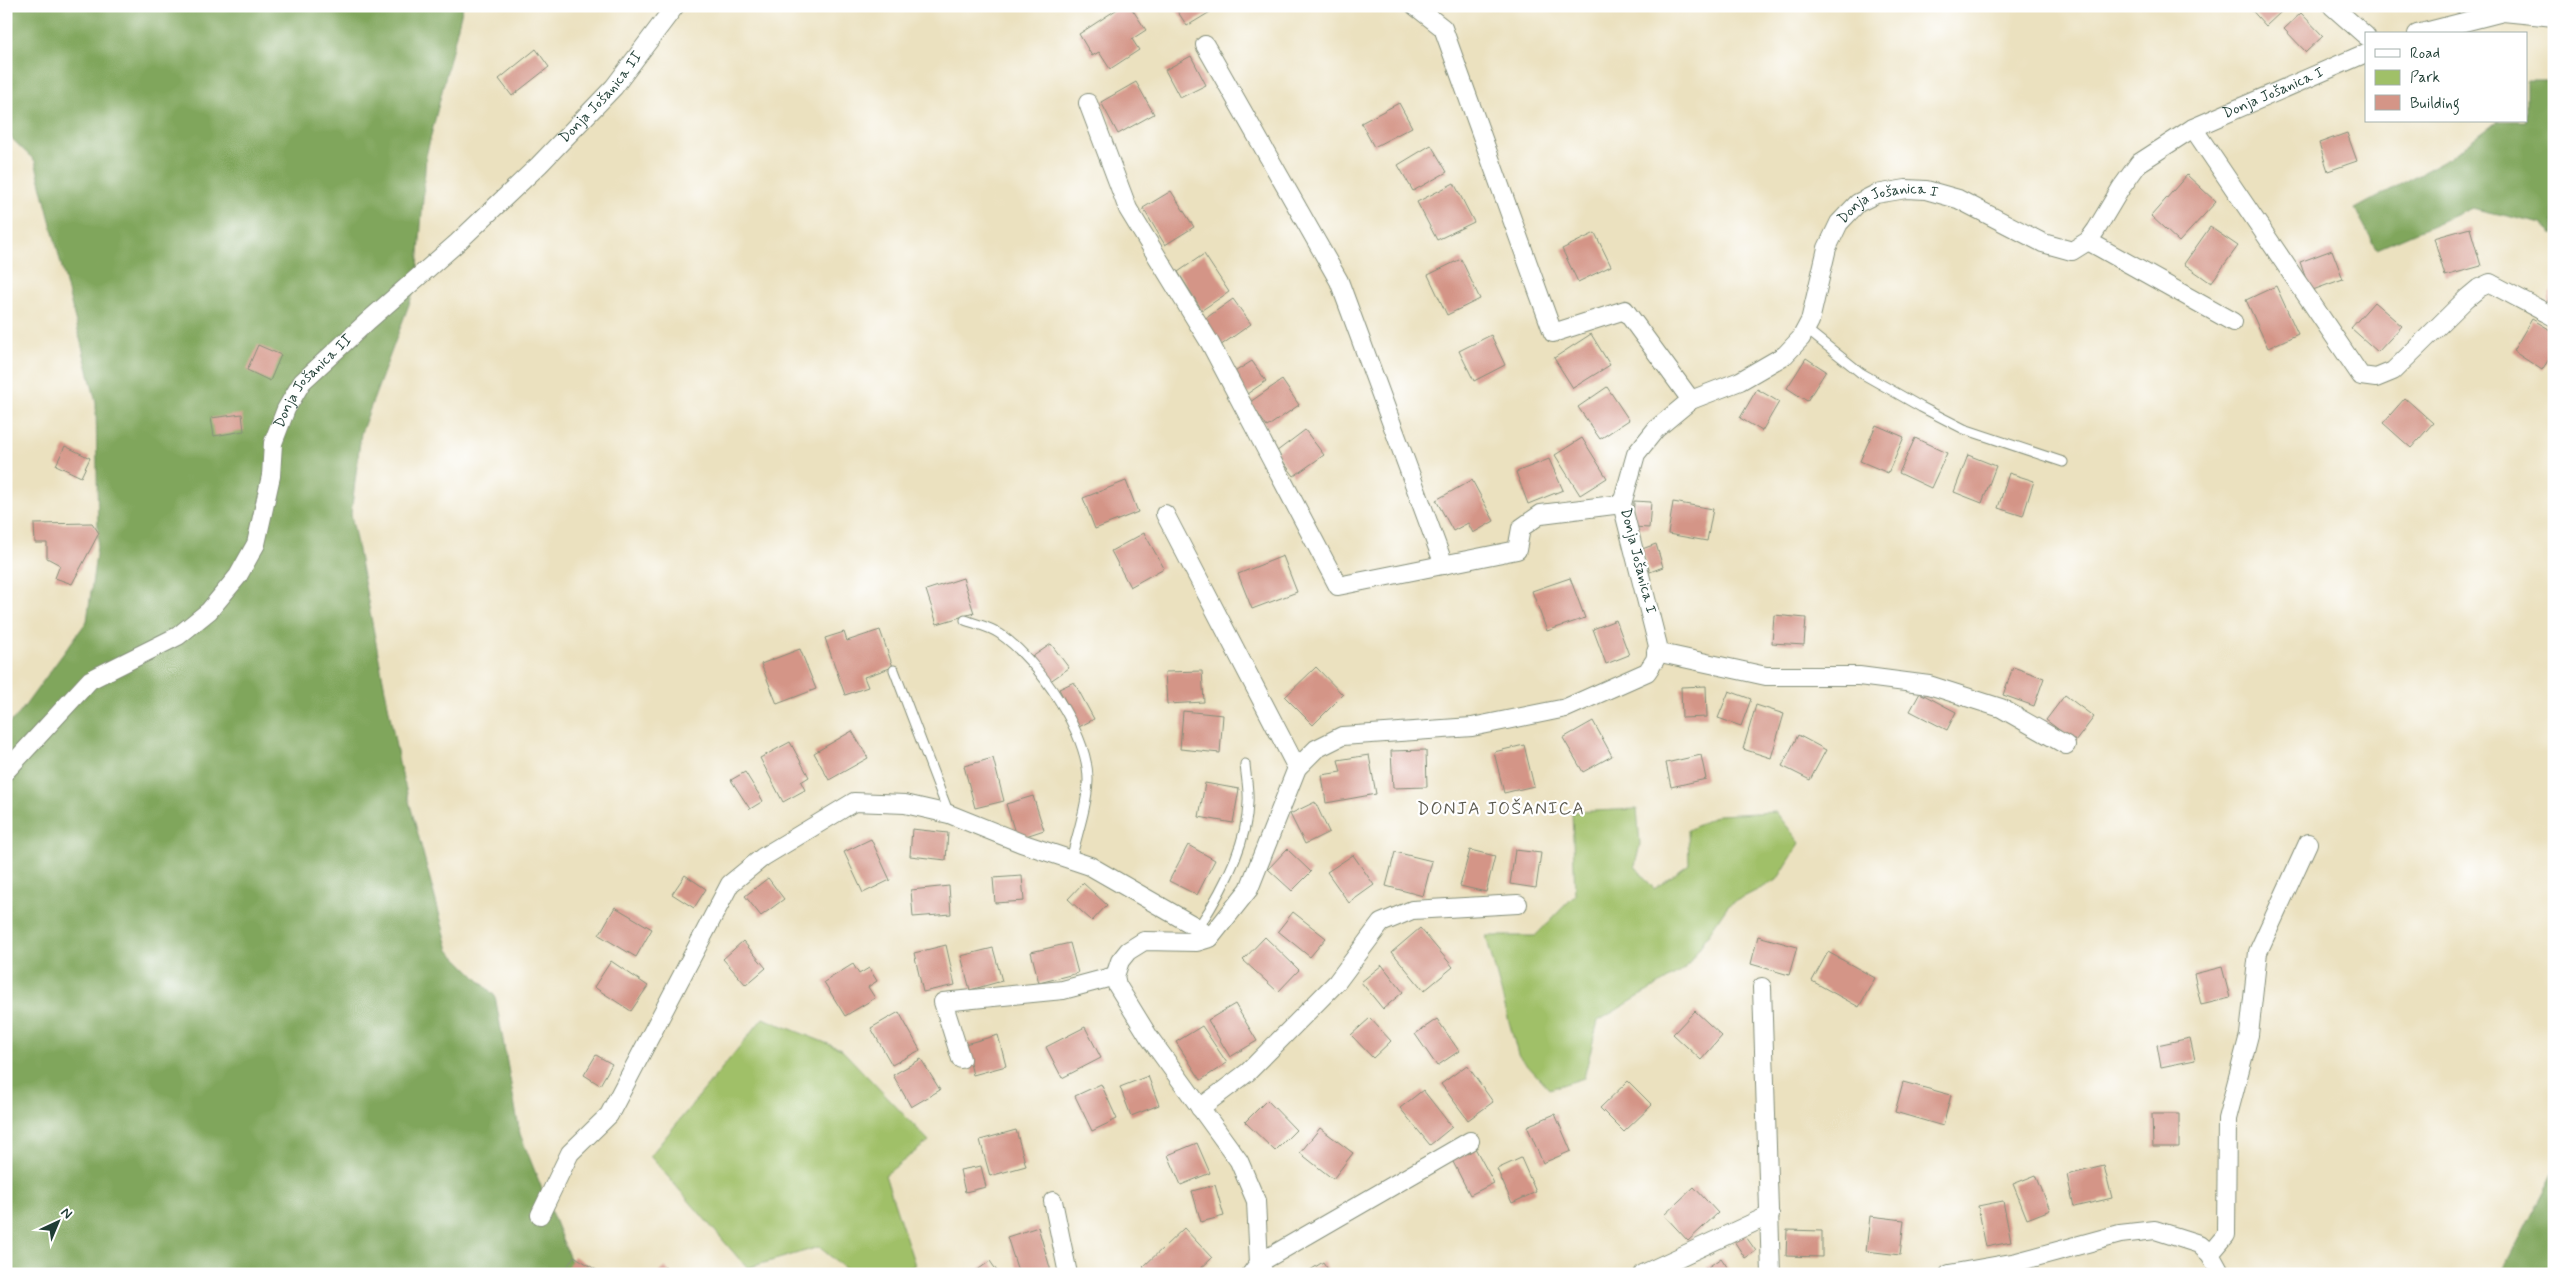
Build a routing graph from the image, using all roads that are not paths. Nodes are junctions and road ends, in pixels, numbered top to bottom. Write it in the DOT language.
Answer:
graph roads {
  1 [pos="675,6"];
  2 [pos="1415,6"];
  3 [pos="2332,6"];
  4 [pos="2554,17"];
  5 [pos="2424,32"];
  6 [pos="2365,35"];
  7 [pos="1204,45"];
  8 [pos="2365,53"];
  9 [pos="1088,103"];
  10 [pos="2193,128"];
  11 [pos="2088,240"];
  12 [pos="2554,317"];
  13 [pos="2233,322"];
  14 [pos="1806,329"];
  15 [pos="1691,400"];
  16 [pos="2063,462"];
  17 [pos="1622,504"];
  18 [pos="1165,514"];
  19 [pos="1444,565"];
  20 [pos="965,620"];
  21 [pos="1656,652"];
  22 [pos="894,670"];
  23 [pos="2066,745"];
  24 [pos="1245,764"];
  25 [pos="1297,768"];
  26 [pos="6,771"];
  27 [pos="949,814"];
  28 [pos="2308,843"];
  29 [pos="1071,860"];
  30 [pos="1518,904"];
  31 [pos="1204,933"];
  32 [pos="1116,976"];
  33 [pos="1762,987"];
  34 [pos="961,1058"];
  35 [pos="1200,1108"];
  36 [pos="1470,1141"];
  37 [pos="1053,1202"];
  38 [pos="540,1215"];
  39 [pos="1770,1215"];
  40 [pos="2210,1254"];
  41 [pos="1258,1270"];
  42 [pos="1068,1274"];
  43 [pos="1643,1274"];
  44 [pos="1772,1274"];
  45 [pos="1949,1274"];
  46 [pos="2221,1274"];
  1 -- 26 [label="street, Donja Jošanica II"];
  2 -- 15 [label="street"];
  3 -- 6 [label="street"];
  4 -- 5 [label="street"];
  7 -- 19 [label="street"];
  8 -- 10 [label="street, Donja Jošanica I"];
  9 -- 19 [label="street"];
  10 -- 11 [label="street, Donja Jošanica I"];
  10 -- 12 [label="street"];
  11 -- 13 [label="street"];
  11 -- 14 [label="street, Donja Jošanica I"];
  14 -- 15 [label="street, Donja Jošanica I"];
  14 -- 16 [label="lane"];
  15 -- 17 [label="street, Donja Jošanica I"];
  17 -- 19 [label="street"];
  17 -- 21 [label="street, Donja Jošanica I"];
  18 -- 25 [label="street"];
  20 -- 29 [label="lane"];
  21 -- 23 [label="street"];
  21 -- 25 [label="street"];
  22 -- 27 [label="lane"];
  24 -- 31 [label="lane"];
  25 -- 31 [label="street"];
  27 -- 29 [label="street"];
  27 -- 38 [label="street"];
  28 -- 40 [label="street"];
  29 -- 31 [label="street"];
  30 -- 35 [label="street"];
  31 -- 32 [label="street"];
  32 -- 34 [label="street"];
  32 -- 35 [label="street"];
  33 -- 39 [label="street"];
  35 -- 41 [label="street"];
  36 -- 41 [label="street"];
  37 -- 42 [label="street"];
  39 -- 43 [label="street"];
  39 -- 44 [label="street"];
  40 -- 45 [label="street"];
  40 -- 46 [label="street"];
}
